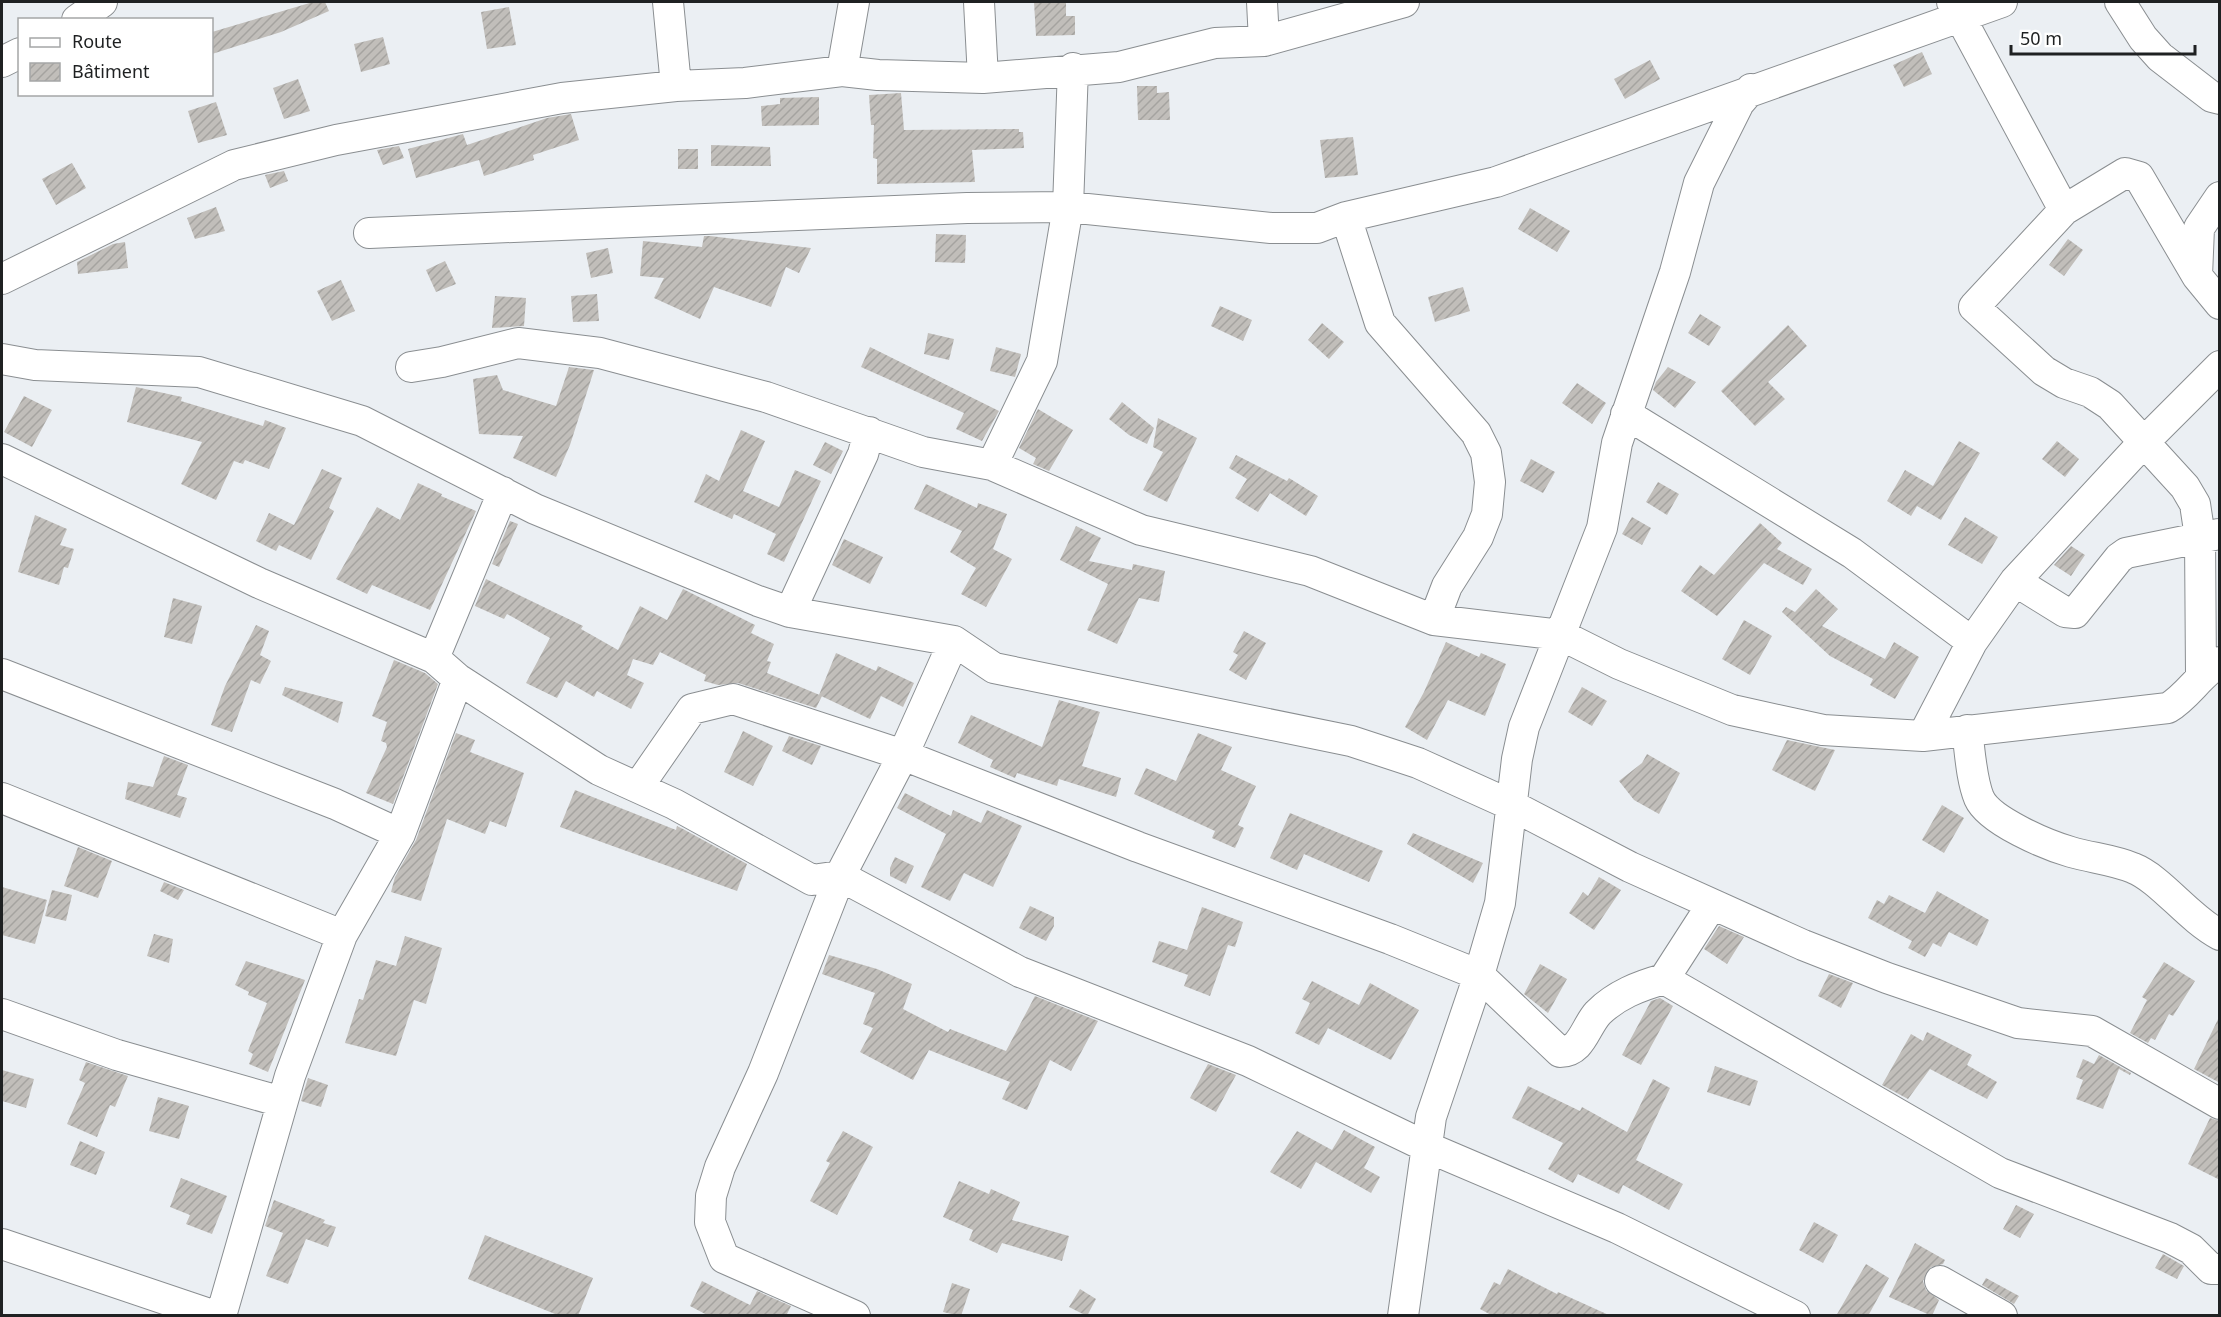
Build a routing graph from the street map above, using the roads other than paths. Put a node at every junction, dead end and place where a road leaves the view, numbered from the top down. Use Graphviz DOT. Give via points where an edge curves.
graph roads {
  1 [pos="102,2"];
  2 [pos="668,2"];
  3 [pos="854,2"];
  4 [pos="979,2"];
  5 [pos="1262,2"];
  6 [pos="1404,2"];
  7 [pos="2002,2"];
  8 [pos="2120,2"];
  9 [pos="1957,9"];
  10 [pos="80,18"];
  11 [pos="1264,41"];
  12 [pos="18,54"];
  13 [pos="2,62"];
  14 [pos="1073,68"];
  15 [pos="842,71"];
  16 [pos="983,78"];
  17 [pos="676,86"];
  18 [pos="1751,89"];
  19 [pos="2220,99"];
  20 [pos="2220,197"];
  21 [pos="1068,207"];
  22 [pos="2064,210"];
  23 [pos="1346,217"];
  24 [pos="369,233"];
  25 [pos="2197,276"];
  26 [pos="2,279"];
  27 [pos="2220,304"];
  28 [pos="2,359"];
  29 [pos="2220,366"];
  30 [pos="411,367"];
  31 [pos="1626,414"];
  32 [pos="869,432"];
  33 [pos="2143,443"];
  34 [pos="2,459"];
  35 [pos="992,465"];
  36 [pos="503,492"];
  37 [pos="2210,535"];
  38 [pos="2015,581"];
  39 [pos="790,612"];
  40 [pos="1434,620"];
  41 [pos="1561,635"];
  42 [pos="954,641"];
  43 [pos="1972,642"];
  44 [pos="434,658"];
  45 [pos="2210,668"];
  46 [pos="2,674"];
  47 [pos="458,679"];
  48 [pos="1967,730"];
  49 [pos="1923,736"];
  50 [pos="903,755"];
  51 [pos="638,786"];
  52 [pos="2,798"];
  53 [pos="1511,805"];
  54 [pos="400,834"];
  55 [pos="840,876"];
  56 [pos="1711,906"];
  57 [pos="2220,934"];
  58 [pos="342,935"];
  59 [pos="1479,975"];
  60 [pos="1664,979"];
  61 [pos="2,1014"];
  62 [pos="282,1102"];
  63 [pos="2220,1104"];
  64 [pos="1426,1147"];
  65 [pos="2,1244"];
  66 [pos="2220,1269"];
  67 [pos="1940,1281"];
  68 [pos="817,1308"];
  69 [pos="214,1316"];
  70 [pos="221,1316"];
  71 [pos="855,1316"];
  72 [pos="1403,1316"];
  73 [pos="1795,1316"];
  74 [pos="2002,1316"];
  1 -- 10 [label="street"];
  2 -- 17 [label="street"];
  3 -- 15 [label="street"];
  4 -- 16 [label="street"];
  5 -- 11 [label="street"];
  6 -- 11 [label="street"];
  7 -- 9 [label="street"];
  8 -- 19 [label="street" via="2160,57"];
  9 -- 18 [label="street"];
  9 -- 22 [label="street"];
  11 -- 14 [label="street" via="1215,43 1119,67"];
  12 -- 13 [label="street"];
  14 -- 16 [label="street"];
  14 -- 21 [label="street"];
  15 -- 16 [label="street"];
  15 -- 17 [label="street" via="745,83"];
  17 -- 26 [label="street" via="562,98 336,140 234,165"];
  18 -- 23 [label="street" via="1496,182"];
  18 -- 31 [label="street" via="1738,103 1699,183 1676,272"];
  20 -- 25 [label="street" via="2199,228"];
  21 -- 23 [label="street" via="1271,228 1317,228"];
  21 -- 24 [label="street"];
  21 -- 35 [label="street" via="1042,361"];
  22 -- 25 [label="street" via="2125,173 2132,173 2139,177"];
  22 -- 33 [label="street" via="1974,307 2044,371 2110,405"];
  23 -- 40 [label="street" via="1380,323 1476,433 1486,453 1490,482 1484,523 1447,586"];
  25 -- 27 [label="street"];
  28 -- 36 [label="street" via="35,365 199,372 362,421"];
  29 -- 33 [label="street"];
  30 -- 32 [label="street" via="518,344 600,353 766,397"];
  31 -- 41 [label="street" via="1617,442 1602,528"];
  31 -- 43 [label="street" via="1852,553"];
  32 -- 35 [label="street" via="923,452"];
  32 -- 39 [label="street" via="863,454"];
  33 -- 37 [label="street" via="2185,487"];
  33 -- 38 [label="street"];
  34 -- 44 [label="street" via="259,583"];
  35 -- 40 [label="street" via="1141,530 1310,571"];
  36 -- 39 [label="street"];
  36 -- 44 [label="street"];
  37 -- 38 [label="street" via="2126,553 2075,613 2065,612"];
  37 -- 45 [label="street"];
  38 -- 43 [label="street"];
  39 -- 42 [label="street"];
  40 -- 41 [label="street"];
  41 -- 49 [label="street" via="1619,664 1732,710 1823,730"];
  41 -- 53 [label="street" via="1524,727"];
  42 -- 50 [label="street"];
  42 -- 53 [label="street" via="994,668 1351,741 1418,763"];
  43 -- 49 [label="street"];
  44 -- 47 [label="street"];
  45 -- 48 [label="street" via="2182,700 2168,708"];
  46 -- 54 [label="street" via="335,804"];
  47 -- 51 [label="street" via="590,764"];
  47 -- 54 [label="street"];
  48 -- 49 [label="street"];
  48 -- 57 [label="street" via="1978,796 1985,808 2003,822 2069,852 2134,868 2190,916"];
  50 -- 51 [label="street" via="733,699 692,709"];
  50 -- 55 [label="street"];
  50 -- 59 [label="street"];
  51 -- 55 [label="street" via="812,880"];
  52 -- 58 [label="street"];
  53 -- 56 [label="street"];
  53 -- 59 [label="street" via="1500,903"];
  54 -- 58 [label="street"];
  55 -- 64 [label="street" via="1020,972 1248,1060"];
  55 -- 68 [label="street" via="763,1073 720,1167 710,1221 724,1258"];
  56 -- 60 [label="street"];
  56 -- 63 [label="street" via="1887,978 2018,1023 2092,1031"];
  58 -- 62 [label="street"];
  59 -- 60 [label="street" via="1560,1052 1577,1046 1597,1014 1631,988"];
  59 -- 64 [label="street" via="1431,1116"];
  60 -- 66 [label="street" via="2000,1173 2170,1238 2191,1249 2211,1269"];
  61 -- 62 [label="street" via="117,1055"];
  62 -- 70 [label="street"];
  64 -- 72 [label="street"];
  64 -- 73 [label="street" via="1617,1228"];
  65 -- 69 [label="street"];
  67 -- 74 [label="street"];
  68 -- 71 [label="street"];
}
